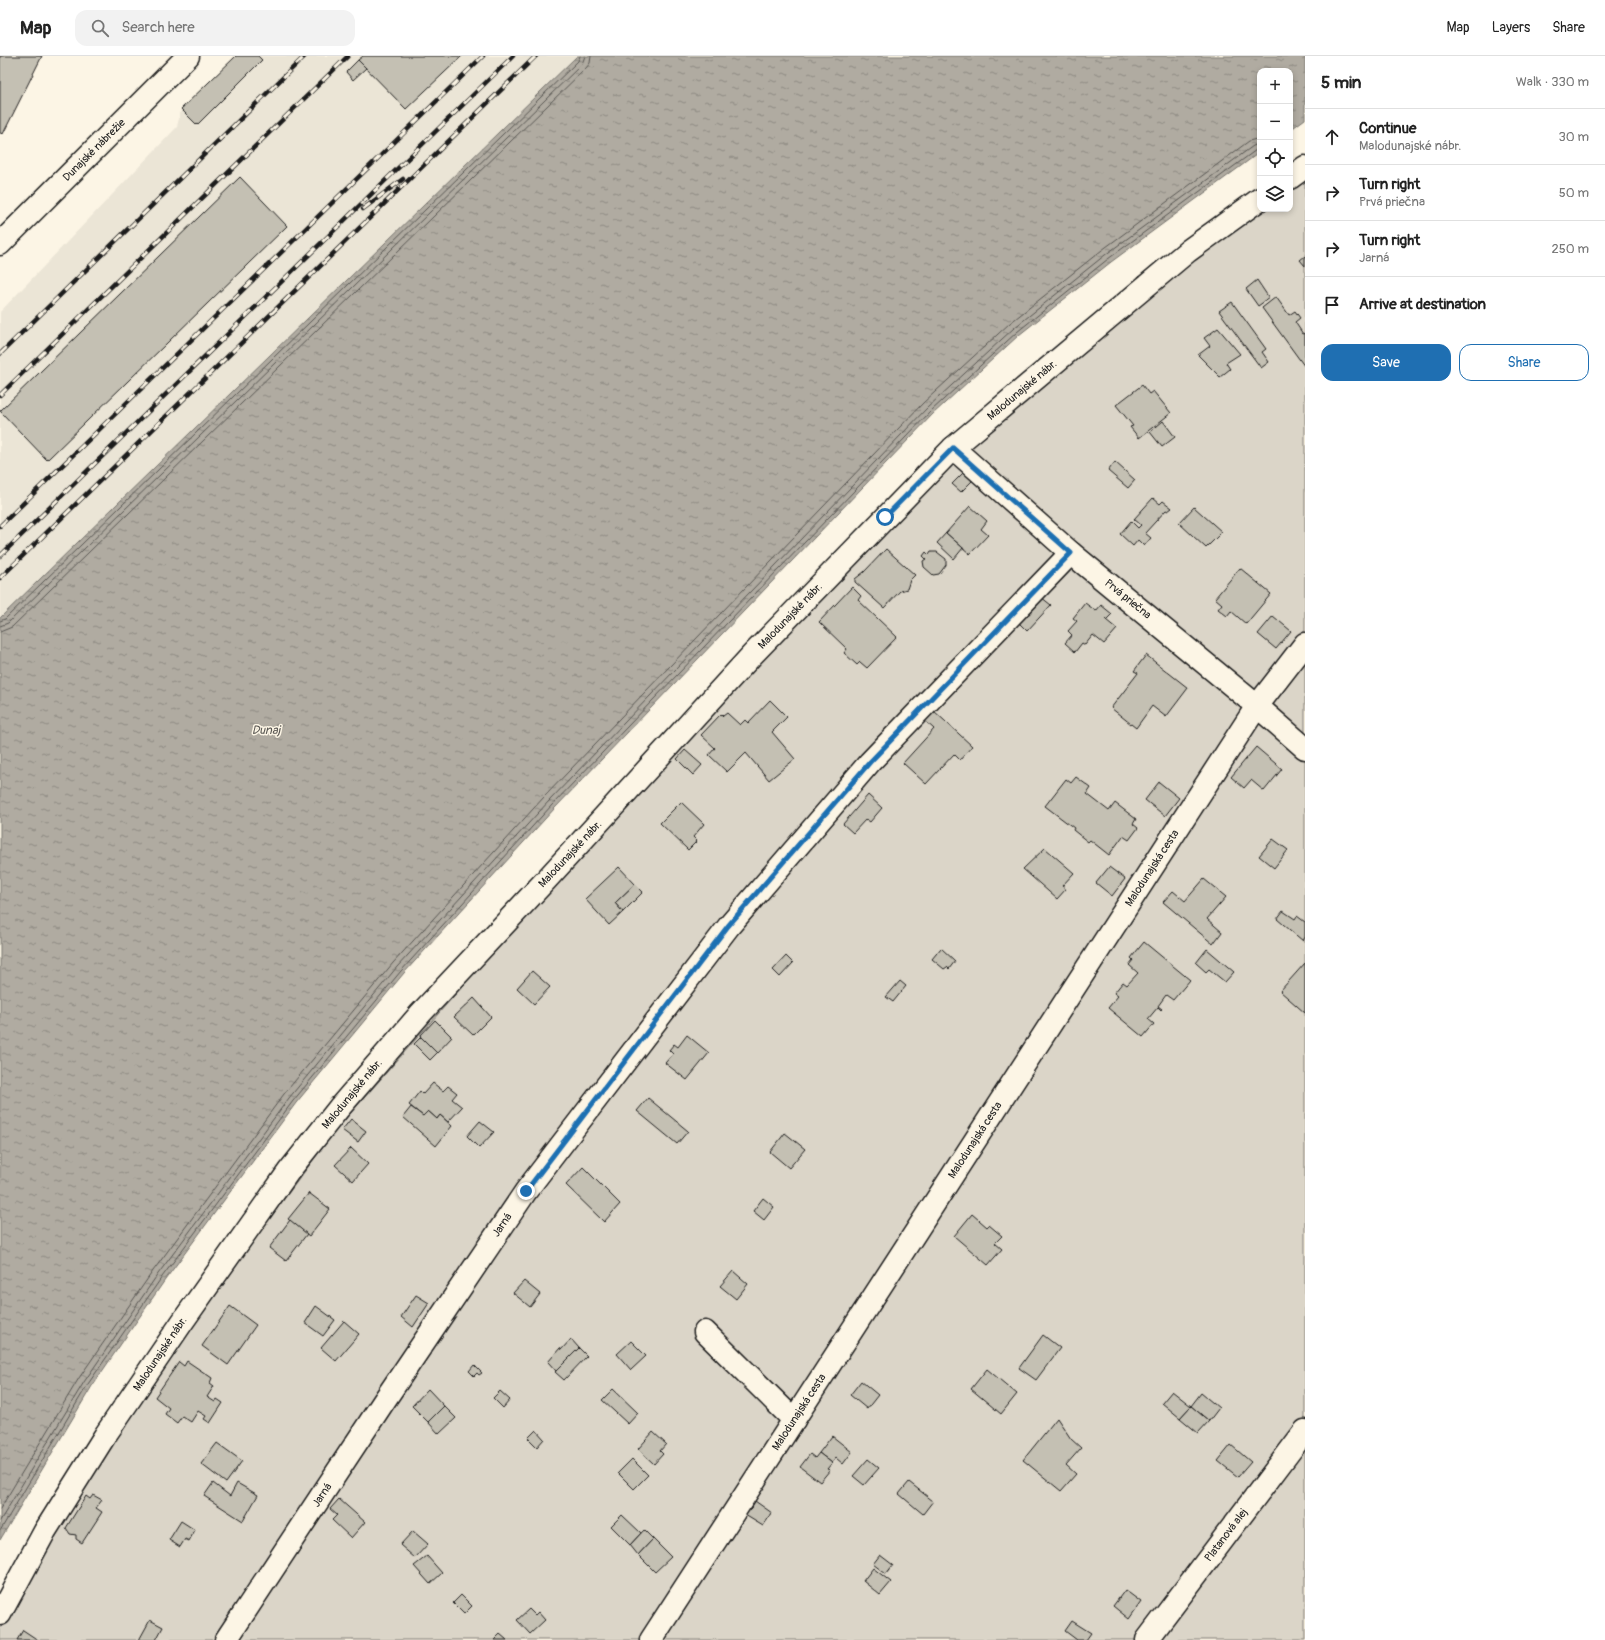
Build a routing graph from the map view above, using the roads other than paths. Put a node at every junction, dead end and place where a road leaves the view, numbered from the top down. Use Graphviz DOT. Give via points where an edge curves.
graph roads {
  1 [pos="188,56"];
  2 [pos="1305,167"];
  3 [pos="1293,176"];
  4 [pos="1257,201"];
  5 [pos="0,244"];
  6 [pos="953,448"];
  7 [pos="1071,553"];
  8 [pos="1305,644"];
  9 [pos="1257,706"];
  10 [pos="1305,748"];
  11 [pos="705,1332"];
  12 [pos="794,1420"];
  13 [pos="1305,1431"];
  14 [pos="0,1614"];
  15 [pos="226,1640"];
  16 [pos="651,1640"];
  17 [pos="1147,1640"];
  1 -- 5 [label="street, Dunajské nábrežie"];
  2 -- 3 [label="street"];
  4 -- 6 [label="street, Malodunajské nábr." via="1188,250"];
  6 -- 7 [label="street, Prvá priečna"];
  6 -- 14 [label="street, Malodunajské nábr." via="753,654 421,1013 339,1108 289,1171 106,1434 45,1530"];
  7 -- 9 [label="street, Prvá priečna"];
  7 -- 15 [label="street, Jarná" via="870,762 728,926 526,1191"];
  8 -- 9 [label="street, Malodunajská cesta"];
  9 -- 10 [label="street, Prvá priečna"];
  9 -- 12 [label="street, Malodunajská cesta"];
  11 -- 12 [label="street"];
  12 -- 16 [label="street, Malodunajská cesta"];
  13 -- 17 [label="street, Platanová alej"];
}
